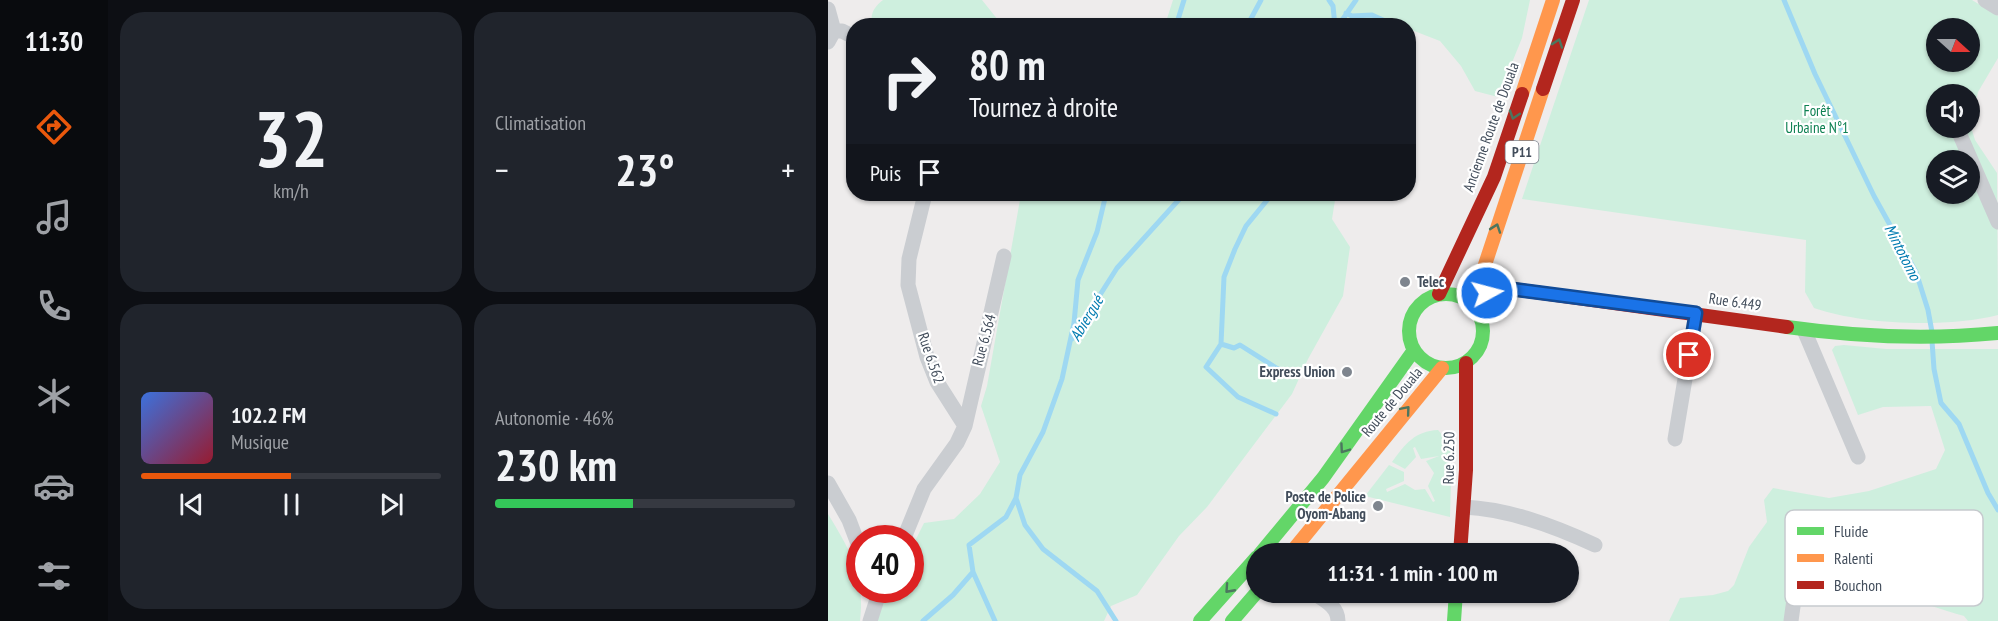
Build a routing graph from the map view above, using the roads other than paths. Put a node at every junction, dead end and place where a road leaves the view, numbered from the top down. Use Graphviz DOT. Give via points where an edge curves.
graph roads {
  1 [pos="1553,0"];
  2 [pos="1573,0"];
  3 [pos="1985,0"];
  4 [pos="1998,8"];
  5 [pos="828,9"];
  6 [pos="846,33"];
  7 [pos="831,37"];
  8 [pos="1961,138"];
  9 [pos="923,201"];
  10 [pos="1998,222"];
  11 [pos="1004,256"];
  12 [pos="1439,294"];
  13 [pos="1472,304"];
  14 [pos="1696,313"];
  15 [pos="1804,330"];
  16 [pos="1998,333"];
  17 [pos="1414,350"];
  18 [pos="1466,363"];
  19 [pos="1442,368"];
  20 [pos="965,426"];
  21 [pos="1675,439"];
  22 [pos="1858,457"];
  23 [pos="828,483"];
  24 [pos="1464,507"];
  25 [pos="851,525"];
  26 [pos="908,525"];
  27 [pos="1269,543"];
  28 [pos="1299,543"];
  29 [pos="1461,543"];
  30 [pos="1595,544"];
  31 [pos="1246,569"];
  32 [pos="874,603"];
  33 [pos="1248,603"];
  34 [pos="1328,603"];
  35 [pos="1455,603"];
  36 [pos="1794,606"];
  37 [pos="870,621"];
  38 [pos="1200,621"];
  39 [pos="1232,621"];
  40 [pos="1338,621"];
  41 [pos="1454,621"];
  42 [pos="1791,621"];
  1 -- 12 [label="main road, Ancienne Route de Douala / P11, one-way" via="1494,177"];
  13 -- 2 [label="main road, P11, one-way"];
  3 -- 4 [label="street"];
  5 -- 7 [label="street"];
  6 -- 7 [label="street"];
  8 -- 10 [label="street"];
  9 -- 20 [label="street, Rue 6.562" via="909,259 908,285 937,382"];
  11 -- 20 [label="street, Rue 6.564"];
  12 -- 13 [label="main road" via="1453,294"];
  12 -- 17 [label="main road" via="1421,303 1411,320"];
  13 -- 14 [label="main road, Rue 6.449" via="1487,293 1504,288"];
  13 -- 18 [label="main road" via="1481,318 1483,335 1477,351"];
  14 -- 15 [label="main road, Rue 6.449"];
  14 -- 21 [label="street"];
  15 -- 16 [label="main road, Rue 6.449" via="1921,338"];
  15 -- 22 [label="street"];
  17 -- 19 [label="main road" via="1431,365"];
  17 -- 27 [label="main road, one-way" via="1323,478"];
  18 -- 19 [label="main road, Route de Douala"];
  18 -- 24 [label="main road, Rue 6.250"];
  28 -- 19 [label="main road, Route de Douala, one-way"];
  20 -- 26 [label="street" via="924,489"];
  23 -- 25 [label="street"];
  24 -- 29 [label="main road, Rue 6.250"];
  24 -- 30 [label="street" via="1494,509"];
  31 -- 38 [label="main road, one-way"];
  32 -- 37 [label="street"];
  33 -- 39 [label="main road"];
  34 -- 40 [label="street" via="1338,613"];
  35 -- 41 [label="main road"];
  36 -- 42 [label="street"];
}
